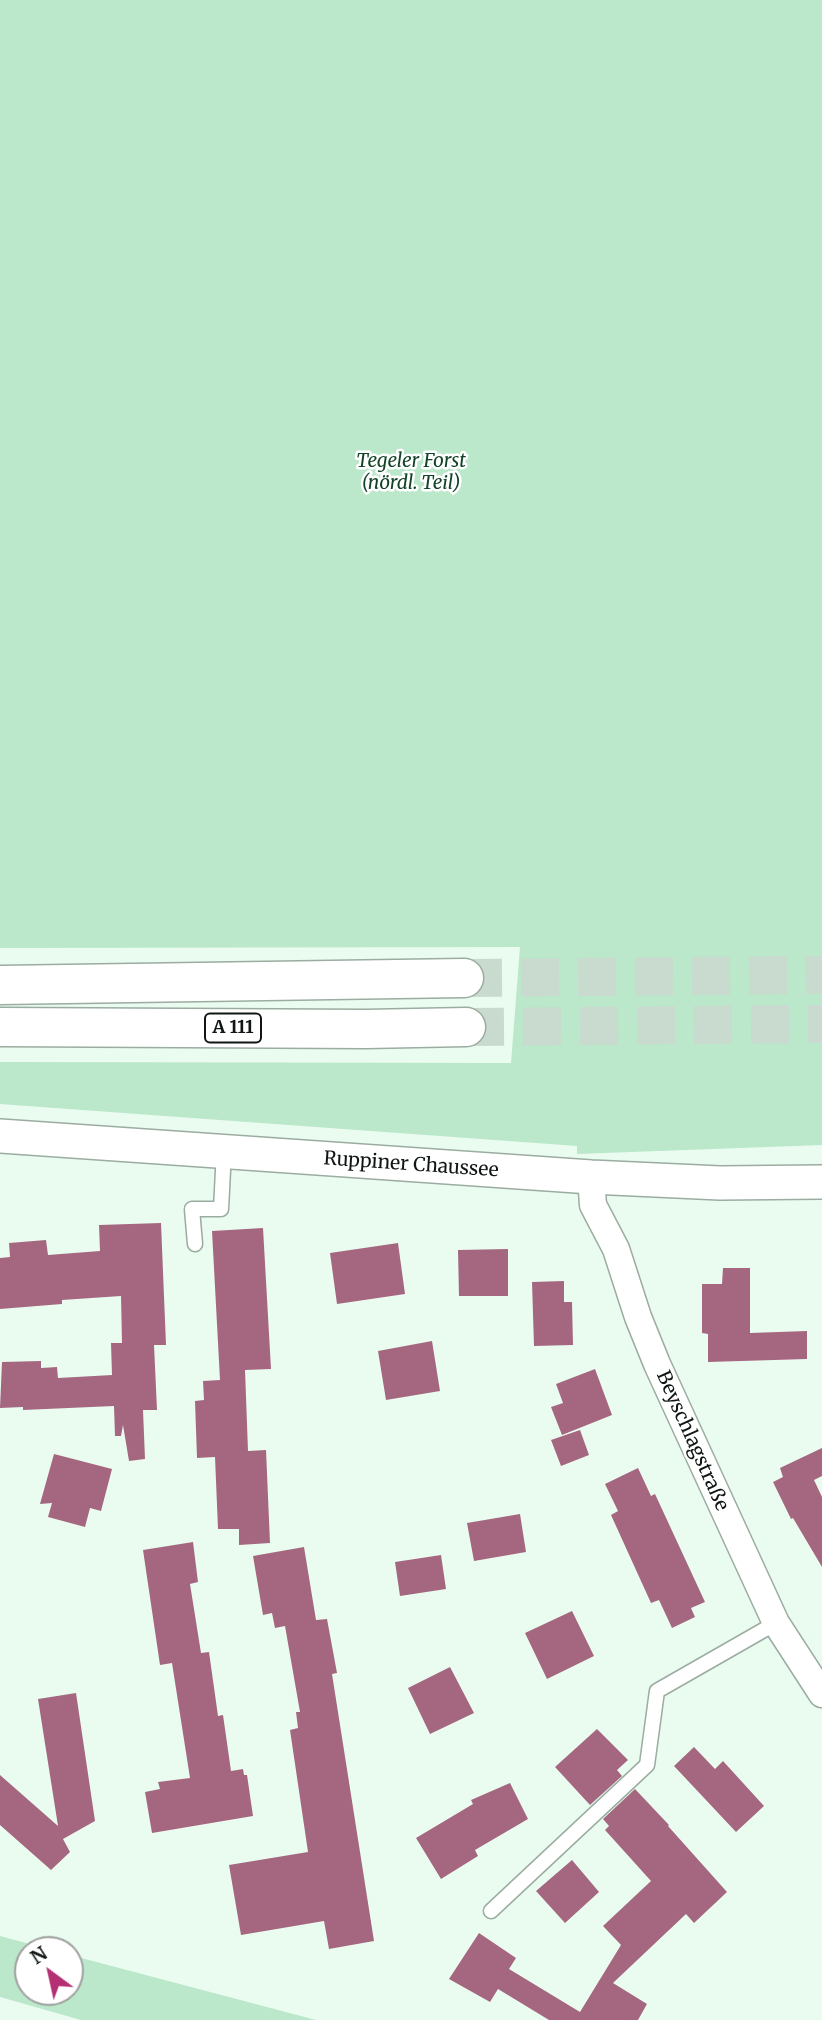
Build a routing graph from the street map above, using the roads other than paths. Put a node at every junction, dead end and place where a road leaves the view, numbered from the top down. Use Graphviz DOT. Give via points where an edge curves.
graph roads {
  1 [pos="464,978"];
  2 [pos="0,985"];
  3 [pos="0,1027"];
  4 [pos="466,1027"];
  5 [pos="0,1136"];
  6 [pos="224,1151"];
  7 [pos="591,1177"];
  8 [pos="822,1182"];
  9 [pos="195,1244"];
  10 [pos="776,1623"];
  11 [pos="822,1694"];
  12 [pos="491,1911"];
  1 -- 2 [label="highway"];
  3 -- 4 [label="highway, A 111"];
  5 -- 6 [label="street, Ruppiner Chaussee"];
  6 -- 7 [label="street, Ruppiner Chaussee"];
  6 -- 9 [label="lane" via="221,1209 192,1209"];
  7 -- 8 [label="street, Ruppiner Chaussee"];
  7 -- 10 [label="street, Beyschlagstraße" via="593,1205 615,1249 657,1364"];
  10 -- 11 [label="street, Beyschlagstraße"];
  10 -- 12 [label="lane" via="657,1691 647,1765"];
}
